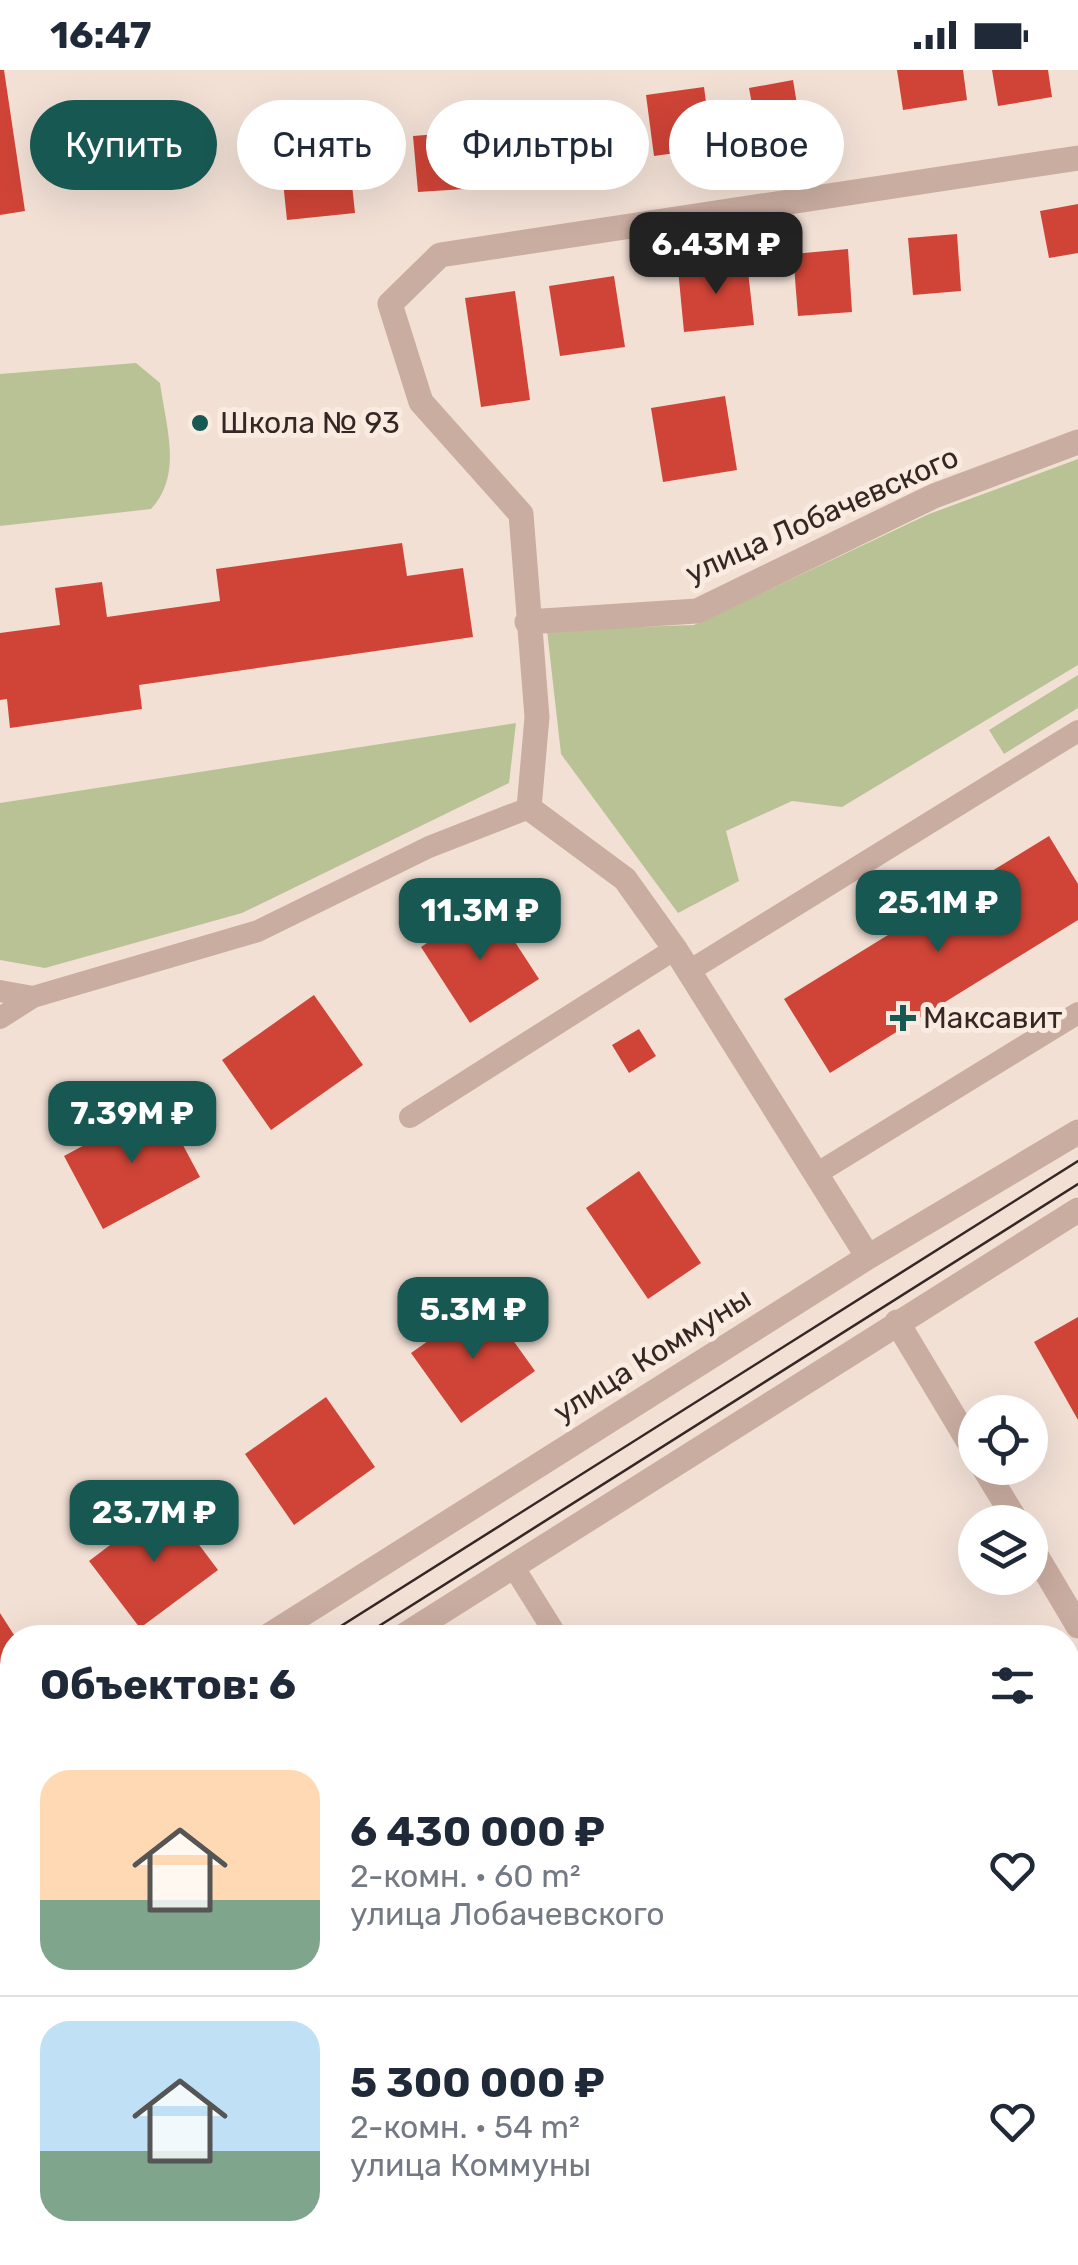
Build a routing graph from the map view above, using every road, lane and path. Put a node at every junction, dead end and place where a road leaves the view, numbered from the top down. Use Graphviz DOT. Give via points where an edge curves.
graph roads {
  1 [pos="1078,158"];
  2 [pos="1078,442"];
  3 [pos="527,622"];
  4 [pos="1078,732"];
  5 [pos="529,808"];
  6 [pos="675,949"];
  7 [pos="689,972"];
  8 [pos="0,991"];
  9 [pos="34,997"];
  10 [pos="1078,1013"];
  11 [pos="0,1018"];
  12 [pos="410,1117"];
  13 [pos="1078,1132"];
  14 [pos="816,1174"];
  15 [pos="1078,1210"];
  16 [pos="868,1257"];
  17 [pos="897,1322"];
  18 [pos="958,1424"];
  19 [pos="512,1566"];
  20 [pos="1048,1575"];
  21 [pos="286,1625"];
  22 [pos="420,1625"];
  23 [pos="550,1625"];
  24 [pos="1077,1625"];
  1 -- 3 [label="street" via="440,255 390,304 421,402 521,514"];
  2 -- 3 [label="street, улица Лобачевского" via="934,496 697,610"];
  3 -- 5 [label="street" via="537,717"];
  4 -- 7 [label="lane"];
  5 -- 6 [label="street" via="626,879"];
  5 -- 9 [label="lane" via="258,931"];
  6 -- 7 [label="street"];
  6 -- 12 [label="lane"];
  7 -- 14 [label="street"];
  8 -- 9 [label="lane"];
  9 -- 11 [label="lane"];
  10 -- 14 [label="lane"];
  13 -- 16 [label="street, улица Коммуны"];
  14 -- 16 [label="street"];
  15 -- 17 [label="street"];
  16 -- 21 [label="street, улица Коммуны"];
  17 -- 18 [label="street"];
  17 -- 19 [label="street"];
  19 -- 22 [label="street"];
  19 -- 23 [label="lane"];
  20 -- 24 [label="street"];
}
